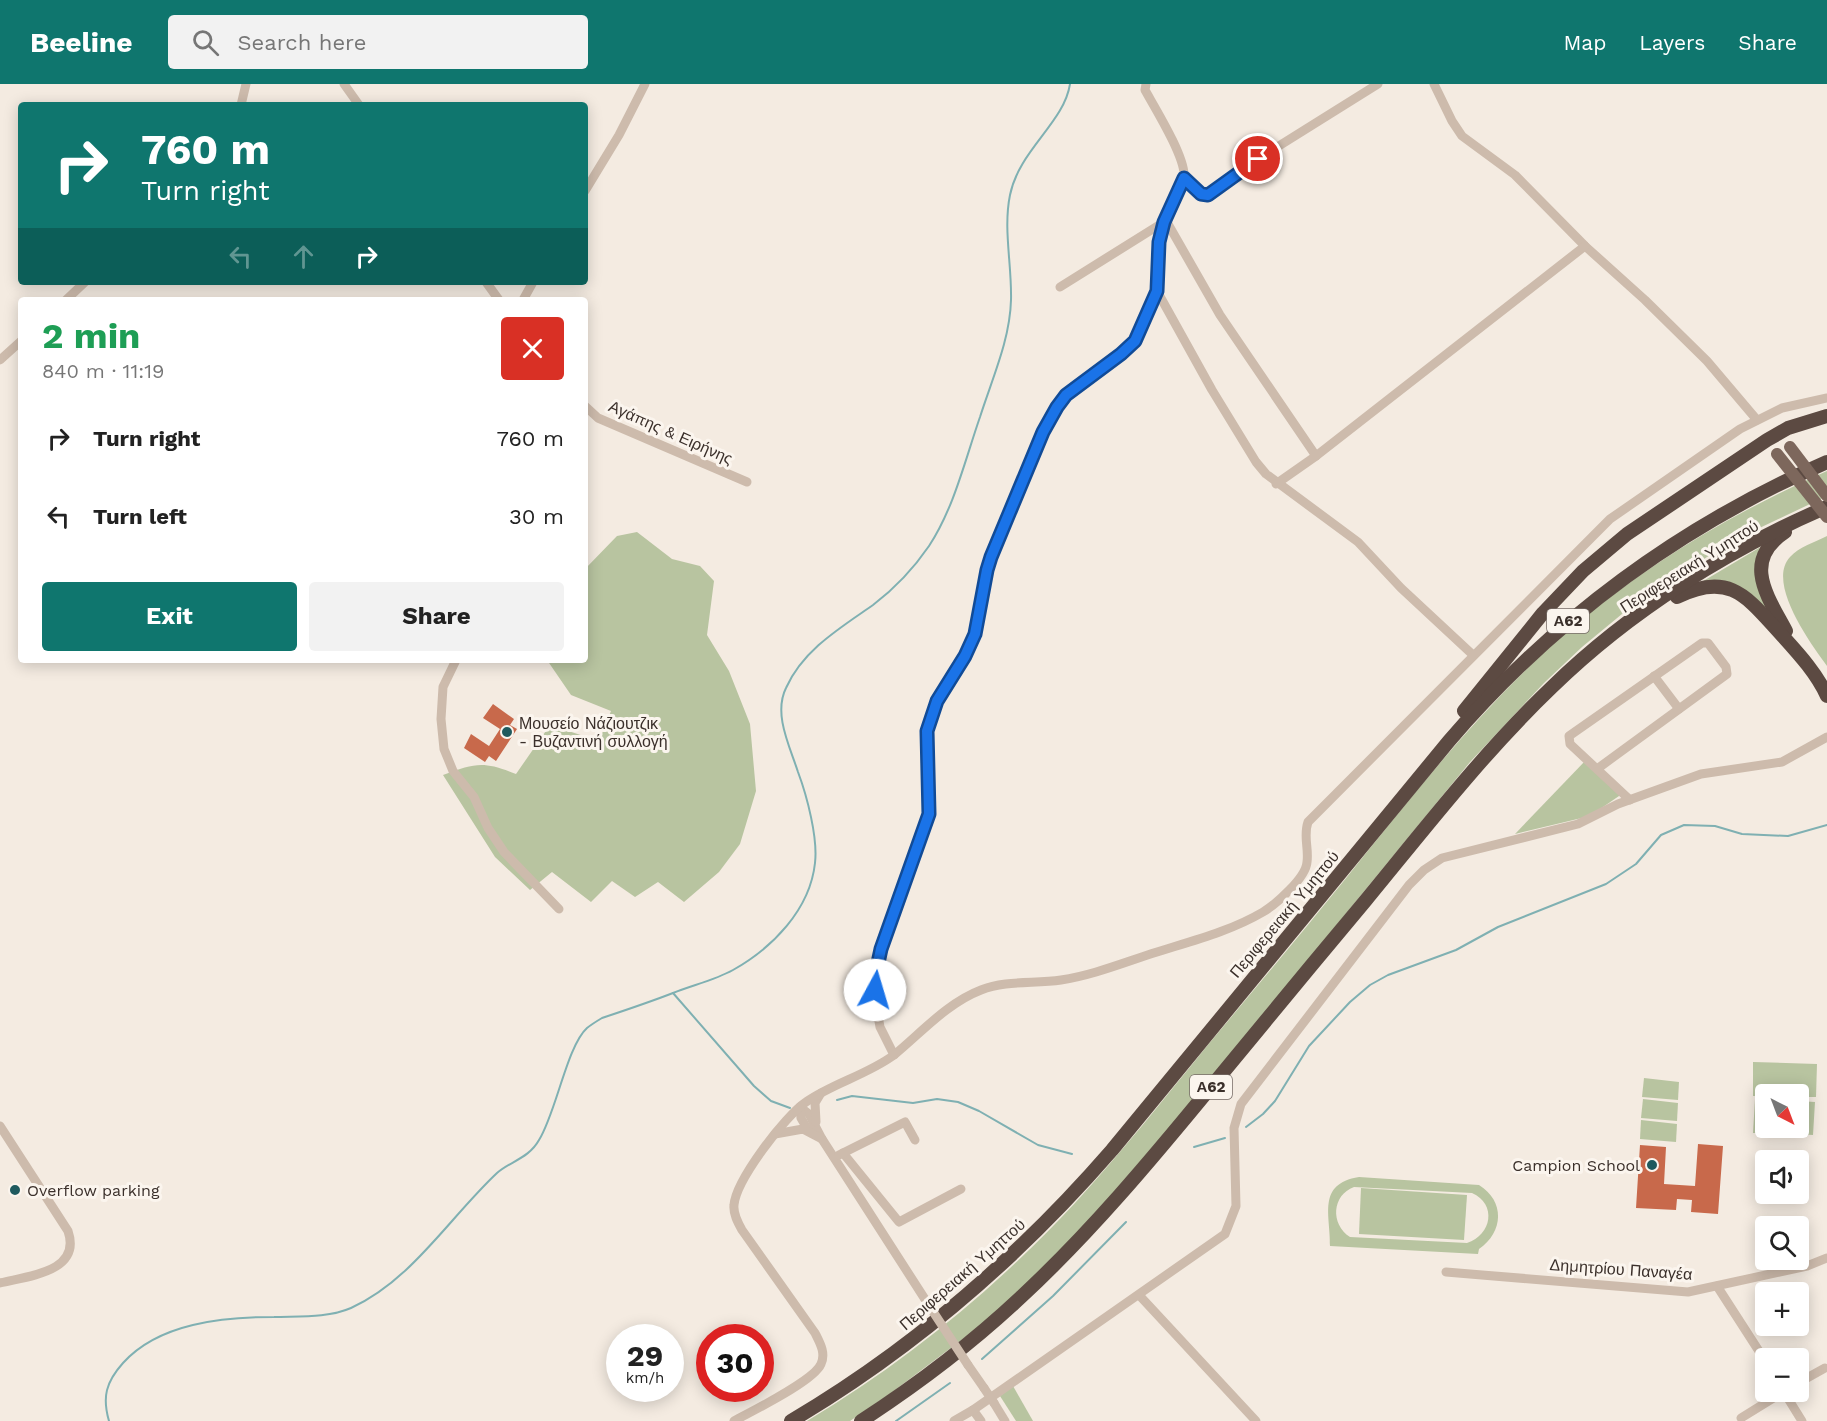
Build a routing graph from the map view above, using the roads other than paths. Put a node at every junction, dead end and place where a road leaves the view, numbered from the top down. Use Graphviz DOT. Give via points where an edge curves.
graph roads {
  1 [pos="246,84"];
  2 [pos="344,84"];
  3 [pos="645,84"];
  4 [pos="1145,84"];
  5 [pos="1378,84"];
  6 [pos="1434,84"];
  7 [pos="242,102"];
  8 [pos="357,102"];
  9 [pos="1184,178"];
  10 [pos="588,186"];
  11 [pos="1164,222"];
  12 [pos="1585,246"];
  13 [pos="82,285"];
  14 [pos="488,285"];
  15 [pos="1060,287"];
  16 [pos="1157,291"];
  17 [pos="69,297"];
  18 [pos="498,297"];
  19 [pos="18,344"];
  20 [pos="0,360"];
  21 [pos="1827,398"];
  22 [pos="588,409"];
  23 [pos="1827,416"];
  24 [pos="1757,420"];
  25 [pos="1790,447"];
  26 [pos="1778,454"];
  27 [pos="1316,456"];
  28 [pos="1827,462"];
  29 [pos="747,482"];
  30 [pos="1276,484"];
  31 [pos="1826,507"];
  32 [pos="1632,619"];
  33 [pos="1796,650"];
  34 [pos="1473,655"];
  35 [pos="455,663"];
  36 [pos="1654,676"];
  37 [pos="1825,690"];
  38 [pos="1679,709"];
  39 [pos="1827,737"];
  40 [pos="1597,769"];
  41 [pos="1402,798"];
  42 [pos="1630,800"];
  43 [pos="560,909"];
  44 [pos="894,1055"];
  45 [pos="821,1092"];
  46 [pos="800,1107"];
  47 [pos="0,1126"];
  48 [pos="812,1127"];
  49 [pos="775,1134"];
  50 [pos="915,1140"];
  51 [pos="839,1155"];
  52 [pos="961,1189"];
  53 [pos="1827,1258"];
  54 [pos="1446,1272"];
  55 [pos="0,1283"];
  56 [pos="1717,1286"];
  57 [pos="1139,1295"];
  58 [pos="1757,1348"];
  59 [pos="1826,1368"];
  60 [pos="1809,1377"];
  61 [pos="1767,1402"];
  62 [pos="1790,1402"];
  63 [pos="973,1410"];
  64 [pos="1741,1418"];
  65 [pos="734,1421"];
  66 [pos="791,1421"];
  67 [pos="861,1421"];
  68 [pos="954,1421"];
  69 [pos="981,1421"];
  70 [pos="1005,1421"];
  71 [pos="1256,1421"];
  72 [pos="1802,1421"];
  1 -- 7 [label="street"];
  2 -- 8 [label="street"];
  3 -- 10 [label="street"];
  4 -- 9 [label="street" via="1175,147"];
  5 -- 9 [label="street" via="1208,195 1201,194"];
  6 -- 12 [label="street" via="1462,136 1515,175"];
  9 -- 11 [label="street"];
  11 -- 15 [label="street"];
  11 -- 16 [label="street"];
  11 -- 27 [label="street" via="1233,334"];
  12 -- 24 [label="street" via="1707,361"];
  12 -- 27 [label="street"];
  13 -- 17 [label="street"];
  14 -- 18 [label="street"];
  16 -- 30 [label="street" via="1256,462"];
  16 -- 44 [label="street" via="1135,341 1066,395 1043,432 987,570 975,634 937,701 927,731 929,814 881,949 875,977 880,1027"];
  19 -- 20 [label="street"];
  21 -- 24 [label="street" via="1782,408"];
  22 -- 29 [label="street, Αγάπης & Ειρήνης" via="598,418"];
  23 -- 41 [label="highway" via="1788,428 1752,449 1627,534 1583,571 1486,682"];
  24 -- 34 [label="street" via="1610,519"];
  25 -- 31 [label="main road, bridge"];
  26 -- 31 [label="main road, bridge"];
  27 -- 30 [label="street"];
  28 -- 41 [label="highway, Περιφερειακή Υμηττού / Α62" via="1700,527 1600,595 1496,689"];
  30 -- 34 [label="street" via="1358,542"];
  31 -- 32 [label="highway, Περιφερειακή Υμηττού / Α62" via="1752,543"];
  31 -- 33 [label="highway" via="1776,540 1762,564 1764,589"];
  32 -- 33 [label="highway" via="1688,591 1722,587 1750,600"];
  32 -- 67 [label="highway, Περιφερειακή Υμηττού / Α62" via="1554,684 1476,767 1177,1128 1086,1231 976,1336"];
  33 -- 37 [label="highway"];
  34 -- 44 [label="street" via="1308,822 1305,872 1263,911 1228,928 1084,976 1001,984 980,990 955,1004"];
  35 -- 43 [label="street" via="443,687 441,719 444,749 453,771 474,797 504,852"];
  36 -- 38 [label="street"];
  36 -- 38 [label="street" via="1702,643 1710,644 1727,674"];
  36 -- 40 [label="street" via="1569,736 1570,744"];
  38 -- 40 [label="street"];
  39 -- 42 [label="street" via="1782,762 1701,774"];
  40 -- 42 [label="street"];
  41 -- 66 [label="highway, Περιφερειακή Υμηττού / Α62" via="1112,1150 1050,1218 926,1330"];
  42 -- 57 [label="street" via="1578,824 1442,858 1419,874 1241,1104 1234,1128 1236,1206 1225,1234"];
  44 -- 45 [label="street"];
  45 -- 46 [label="street"];
  45 -- 48 [label="street" via="815,1103"];
  46 -- 48 [label="street" via="809,1114"];
  46 -- 49 [label="street"];
  47 -- 55 [label="street" via="68,1231 71,1245 65,1260 54,1269"];
  48 -- 49 [label="street"];
  48 -- 51 [label="street"];
  49 -- 65 [label="street" via="737,1194 735,1213 742,1230 815,1333 822,1359 810,1377"];
  50 -- 51 [label="street" via="904,1122"];
  51 -- 52 [label="street" via="899,1222"];
  51 -- 70 [label="street, bridge" via="930,1307"];
  53 -- 56 [label="street, Δημητρίου Παναγέα"];
  54 -- 56 [label="street, Δημητρίου Παναγέα" via="1689,1292"];
  56 -- 58 [label="street"];
  57 -- 63 [label="street"];
  57 -- 71 [label="street"];
  59 -- 60 [label="street"];
  61 -- 64 [label="street"];
  62 -- 72 [label="street"];
  63 -- 68 [label="street"];
  63 -- 69 [label="street"];
}
